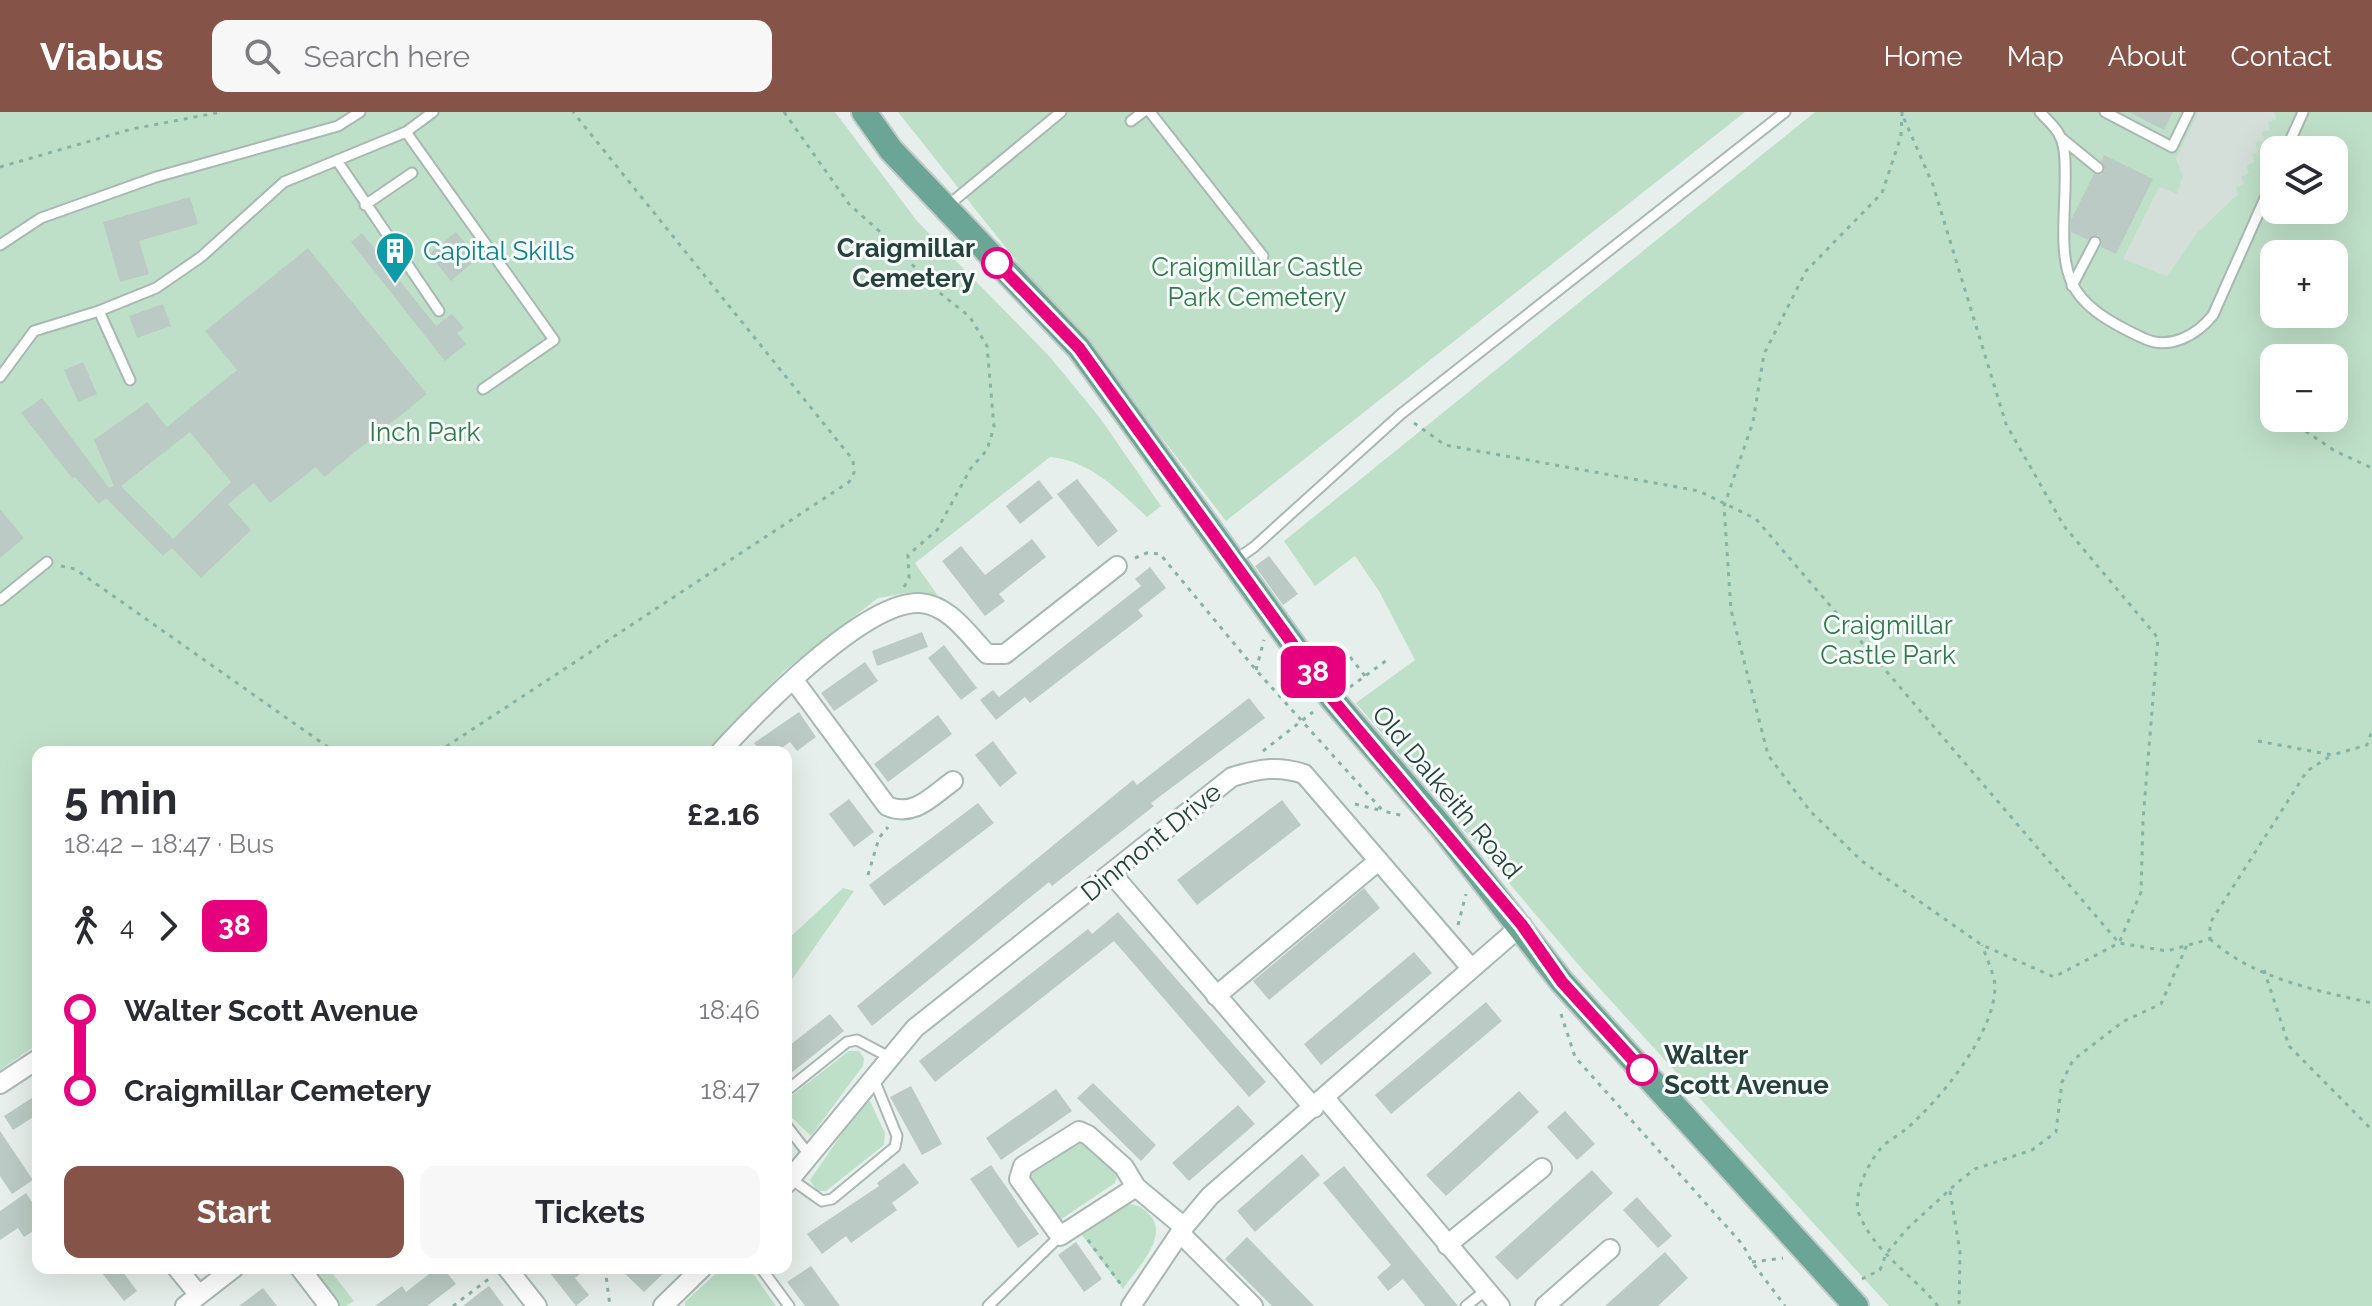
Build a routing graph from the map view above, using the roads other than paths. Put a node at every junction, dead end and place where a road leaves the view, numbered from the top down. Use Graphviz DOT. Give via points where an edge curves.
graph roads {
  1 [pos="360,112"];
  2 [pos="433,112"];
  3 [pos="864,112"];
  4 [pos="1061,112"];
  5 [pos="1143,112"];
  6 [pos="1150,112"];
  7 [pos="1785,112"];
  8 [pos="2040,112"];
  9 [pos="2105,112"];
  10 [pos="2189,112"];
  11 [pos="2303,112"];
  12 [pos="1131,121"];
  13 [pos="406,132"];
  14 [pos="2292,136"];
  15 [pos="2060,137"];
  16 [pos="338,162"];
  17 [pos="2098,168"];
  18 [pos="412,173"];
  19 [pos="365,205"];
  20 [pos="944,209"];
  21 [pos="2260,209"];
  22 [pos="2095,242"];
  23 [pos="0,245"];
  24 [pos="1263,256"];
  25 [pos="2072,286"];
  26 [pos="99,311"];
  27 [pos="439,311"];
  28 [pos="0,377"];
  29 [pos="130,380"];
  30 [pos="483,389"];
  31 [pos="1234,561"];
  32 [pos="47,562"];
  33 [pos="1117,566"];
  34 [pos="0,600"];
  35 [pos="793,679"];
  36 [pos="725,746"];
  37 [pos="952,780"];
  38 [pos="1377,862"];
  39 [pos="1112,874"];
  40 [pos="1522,925"];
  41 [pos="1471,968"];
  42 [pos="1216,996"];
  43 [pos="889,1057"];
  44 [pos="32,1063"];
  45 [pos="873,1077"];
  46 [pos="0,1084"];
  47 [pos="792,1086"];
  48 [pos="1320,1103"];
  49 [pos="792,1133"];
  50 [pos="810,1156"];
  51 [pos="1542,1168"];
  52 [pos="792,1177"];
  53 [pos="792,1183"];
  54 [pos="1136,1187"];
  55 [pos="1182,1230"];
  56 [pos="1060,1236"];
  57 [pos="1447,1245"];
  58 [pos="1610,1249"];
  59 [pos="180,1274"];
  60 [pos="226,1274"];
  61 [pos="305,1274"];
  62 [pos="512,1274"];
  63 [pos="696,1274"];
  64 [pos="765,1274"];
  65 [pos="1486,1290"];
  66 [pos="192,1300"];
  67 [pos="1853,1302"];
  68 [pos="1132,1304"];
  69 [pos="329,1306"];
  70 [pos="537,1306"];
  71 [pos="665,1306"];
  72 [pos="789,1306"];
  73 [pos="988,1306"];
  74 [pos="1253,1306"];
  75 [pos="1466,1306"];
  76 [pos="1500,1306"];
  77 [pos="1545,1306"];
  1 -- 23 [label="lane" via="338,126 156,177 41,218"];
  2 -- 13 [label="lane"];
  3 -- 20 [label="main road, Old Dalkeith Road"];
  4 -- 20 [label="lane"];
  5 -- 12 [label="lane"];
  6 -- 24 [label="lane"];
  7 -- 31 [label="lane" via="1401,414"];
  8 -- 15 [label="lane"];
  9 -- 10 [label="lane" via="2172,147"];
  11 -- 14 [label="lane"];
  13 -- 16 [label="lane"];
  13 -- 30 [label="lane" via="554,340"];
  15 -- 17 [label="lane"];
  15 -- 25 [label="lane" via="2065,177 2062,240"];
  16 -- 19 [label="lane"];
  16 -- 26 [label="lane" via="284,182 201,257 156,288"];
  18 -- 19 [label="lane"];
  19 -- 27 [label="lane"];
  20 -- 31 [label="main road, Old Dalkeith Road" via="1079,348"];
  21 -- 25 [label="lane" via="2213,315 2200,330 2177,341 2150,342 2094,312"];
  22 -- 25 [label="lane"];
  26 -- 28 [label="lane" via="34,331"];
  26 -- 29 [label="lane"];
  31 -- 40 [label="main road, Old Dalkeith Road" via="1333,700"];
  32 -- 34 [label="lane"];
  33 -- 35 [label="street" via="1005,654 987,654 948,613 921,603 890,607"];
  35 -- 36 [label="street" via="766,700"];
  35 -- 37 [label="street" via="887,806 900,812 914,809"];
  38 -- 39 [label="street, Dinmont Drive" via="1304,774 1263,768 1232,777"];
  38 -- 41 [label="street, Dinmont Drive"];
  38 -- 42 [label="street"];
  39 -- 42 [label="street"];
  39 -- 43 [label="street, Dinmont Drive" via="915,1028"];
  40 -- 41 [label="street"];
  40 -- 67 [label="main road, Old Dalkeith Road" via="1562,982"];
  41 -- 48 [label="street"];
  42 -- 48 [label="street"];
  43 -- 45 [label="street, Dinmont Drive"];
  43 -- 47 [label="lane" via="857,1040 847,1042"];
  44 -- 46 [label="street"];
  45 -- 50 [label="street, Dinmont Drive"];
  45 -- 53 [label="lane, Dinmont Drive" via="897,1136 895,1147 832,1199 822,1201"];
  48 -- 55 [label="street" via="1210,1196"];
  48 -- 57 [label="street"];
  49 -- 50 [label="lane"];
  50 -- 52 [label="street, Dinmont Drive"];
  51 -- 57 [label="street"];
  54 -- 55 [label="street"];
  54 -- 56 [label="street"];
  54 -- 56 [label="street" via="1124,1167 1079,1131 1023,1166 1019,1179"];
  55 -- 68 [label="street"];
  55 -- 74 [label="street"];
  56 -- 73 [label="lane"];
  57 -- 65 [label="street"];
  58 -- 77 [label="street"];
  59 -- 66 [label="street"];
  60 -- 66 [label="street"];
  61 -- 69 [label="street"];
  62 -- 70 [label="street"];
  63 -- 71 [label="street"];
  64 -- 72 [label="lane"];
  65 -- 75 [label="lane"];
  65 -- 76 [label="street"];
}
